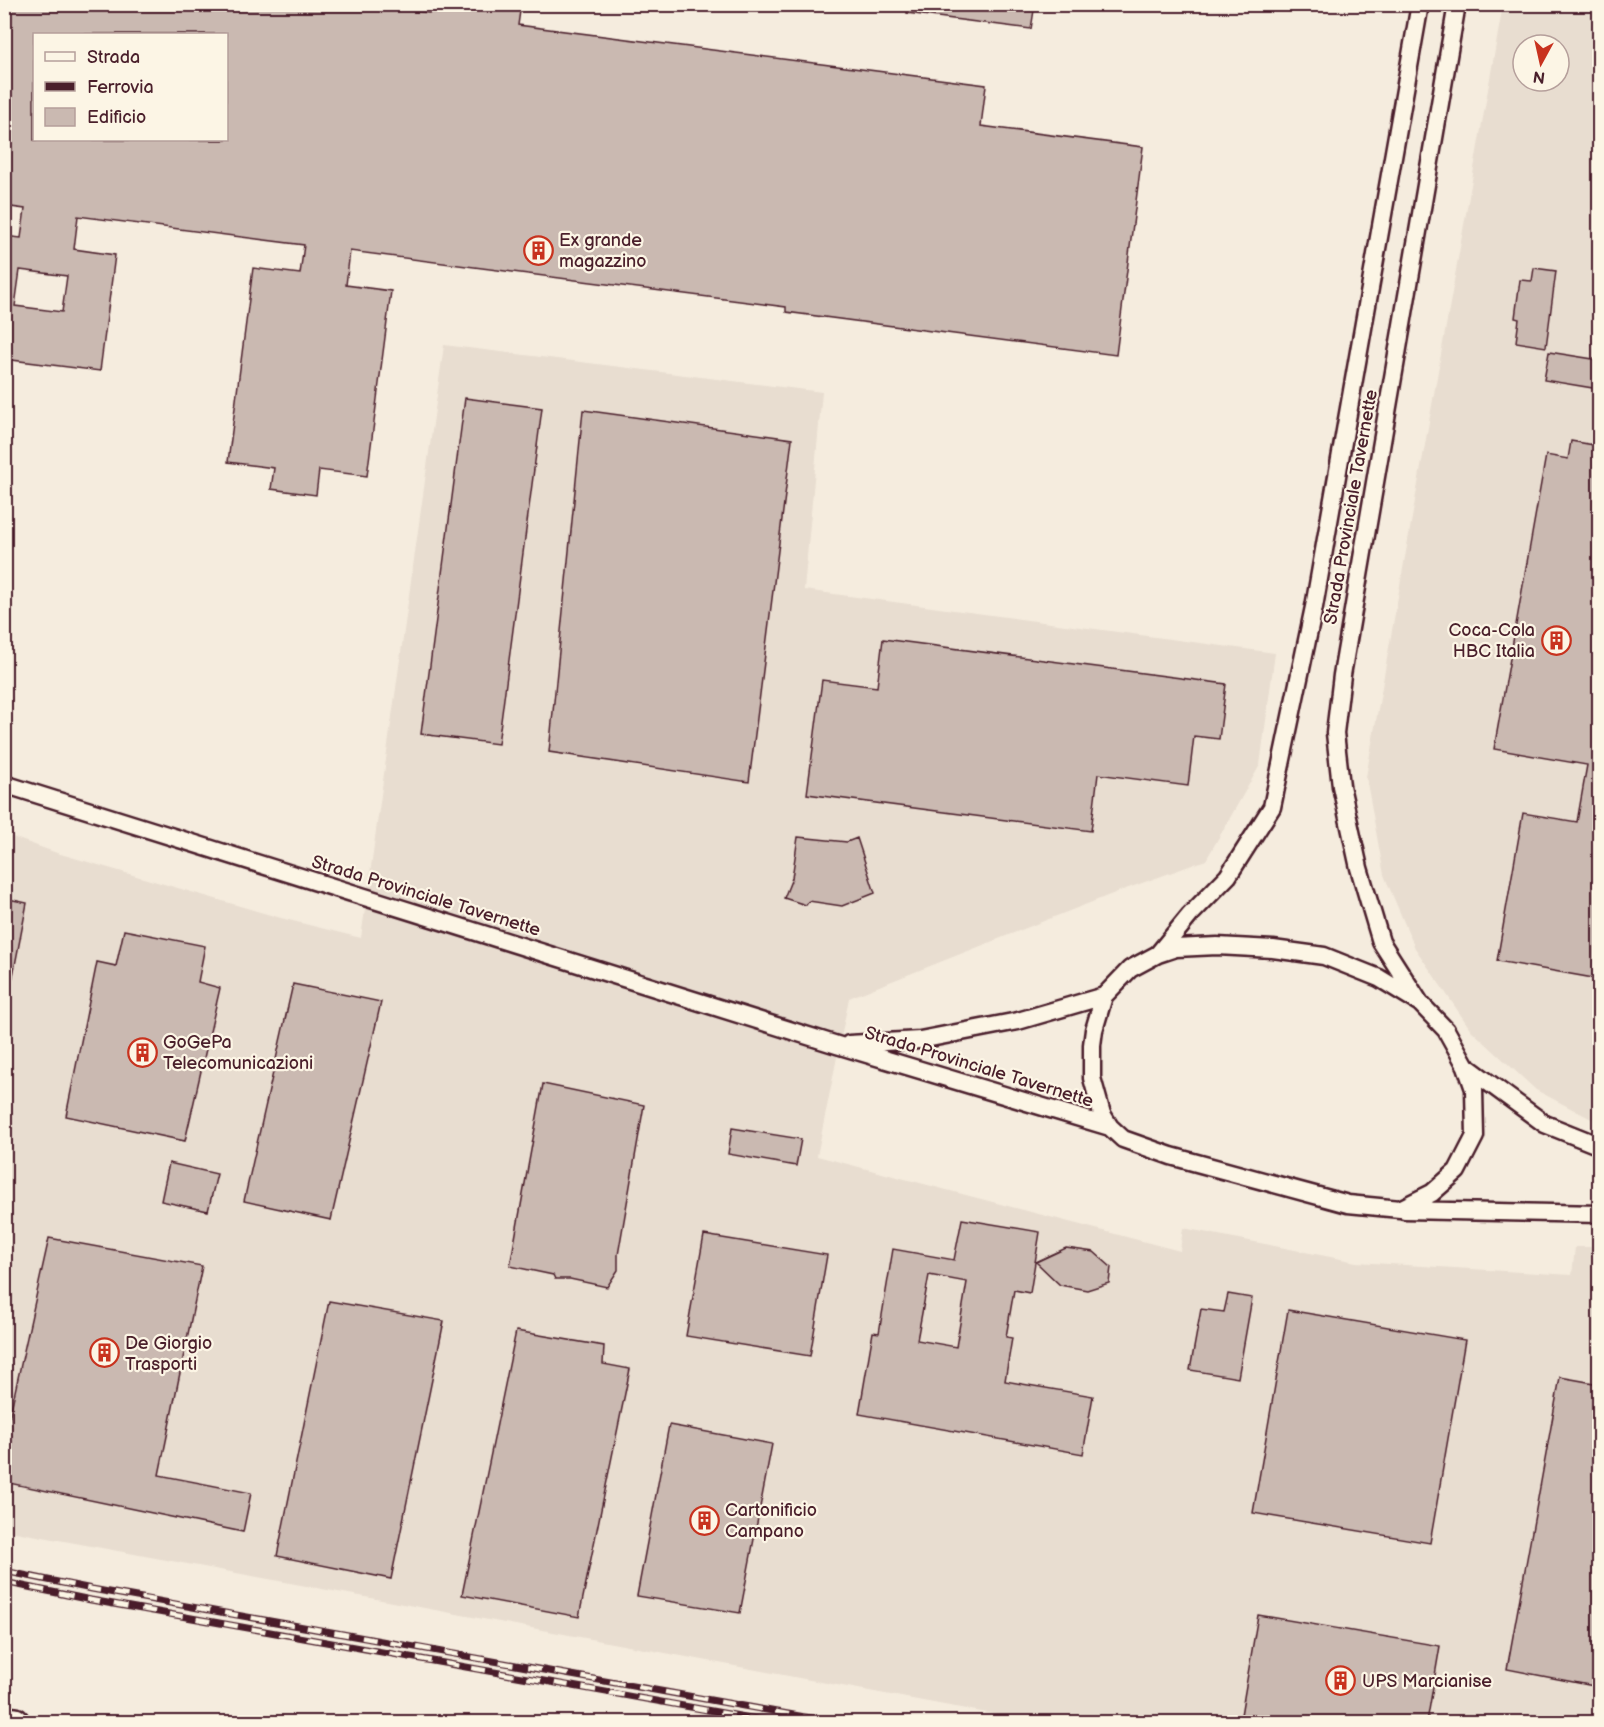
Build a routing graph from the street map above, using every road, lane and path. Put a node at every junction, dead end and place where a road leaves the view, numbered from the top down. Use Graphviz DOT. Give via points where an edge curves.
graph roads {
  1 [pos="1420,4"];
  2 [pos="1457,4"];
  3 [pos="4,784"];
  4 [pos="1158,954"];
  5 [pos="1104,996"];
  6 [pos="1420,1004"];
  7 [pos="837,1045"];
  8 [pos="1466,1066"];
  9 [pos="1110,1127"];
  10 [pos="1599,1146"];
  11 [pos="1400,1209"];
  12 [pos="1599,1214"];
  13 [pos="4,1721"];
  14 [pos="15,1722"];
  1 -- 4 [label="street, Strada Provinciale Tavernette" via="1314,608 1272,807 1228,876"];
  2 -- 6 [label="street, Strada Provinciale Tavernette" via="1335,734 1341,786 1359,868 1381,942"];
  3 -- 7 [label="street, Strada Provinciale Tavernette"];
  4 -- 5 [label="street" via="1130,969"];
  4 -- 6 [label="street" via="1176,948 1216,946 1324,956 1380,978"];
  5 -- 7 [label="street, Strada Provinciale Tavernette" via="1018,1021 920,1040"];
  5 -- 9 [label="street" via="1094,1029 1092,1078 1102,1114"];
  6 -- 8 [label="street" via="1446,1030"];
  7 -- 9 [label="street, Strada Provinciale Tavernette"];
  8 -- 10 [label="street" via="1545,1124"];
  8 -- 11 [label="street" via="1474,1089 1475,1136 1457,1171 1432,1193"];
  9 -- 11 [label="street, Strada Provinciale Tavernette" via="1123,1139 1171,1156 1348,1204"];
  11 -- 12 [label="street"];
  13 -- 14 [label="highway"];
}
